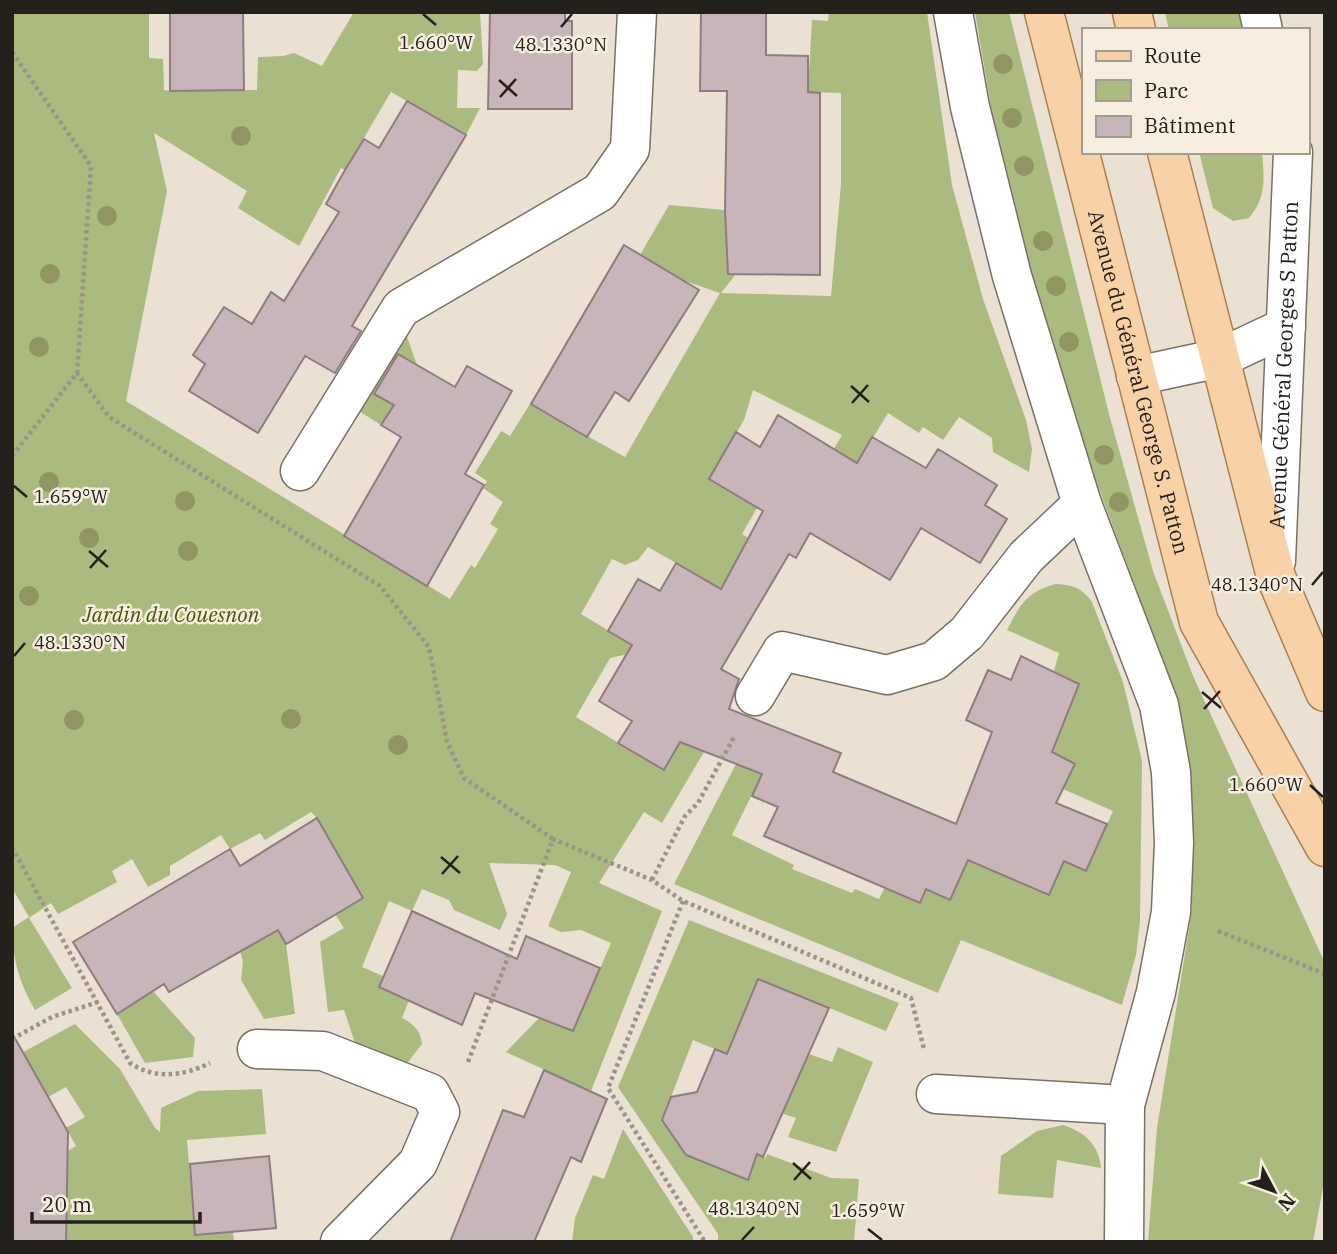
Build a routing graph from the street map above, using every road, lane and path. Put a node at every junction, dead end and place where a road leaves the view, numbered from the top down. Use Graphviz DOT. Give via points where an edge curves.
graph roads {
  1 [pos="637,12"];
  2 [pos="953,12"];
  3 [pos="1044,12"];
  4 [pos="12,52"];
  5 [pos="1168,154"];
  6 [pos="1304,157"];
  7 [pos="1286,327"];
  8 [pos="1220,358"];
  9 [pos="77,373"];
  10 [pos="1136,376"];
  11 [pos="12,456"];
  12 [pos="300,471"];
  13 [pos="1082,504"];
  14 [pos="1276,577"];
  15 [pos="1325,692"];
  16 [pos="755,696"];
  17 [pos="553,839"];
  18 [pos="12,847"];
  19 [pos="1325,847"];
  20 [pos="652,880"];
  21 [pos="682,901"];
  22 [pos="1171,912"];
  23 [pos="1325,974"];
  24 [pos="98,1002"];
  25 [pos="12,1039"];
  26 [pos="257,1049"];
  27 [pos="936,1094"];
  28 [pos="1125,1105"];
  29 [pos="440,1112"];
  30 [pos="340,1242"];
  31 [pos="705,1242"];
  32 [pos="1124,1242"];
  1 -- 12 [label="street" via="630,149 600,192 401,308"];
  2 -- 13 [label="street" via="970,107 1012,276"];
  3 -- 10 [label="main road, Avenue du Général George S. Patton"];
  4 -- 9 [label="path" via="90,166"];
  5 -- 8 [label="main road"];
  6 -- 7 [label="street, Avenue Général Georges S Patton"];
  7 -- 8 [label="street"];
  7 -- 14 [label="street, Avenue Général Georges S Patton"];
  8 -- 10 [label="street"];
  8 -- 14 [label="main road"];
  9 -- 11 [label="path"];
  9 -- 17 [label="path" via="109,417 380,586 429,648 447,742 464,778"];
  10 -- 19 [label="main road, Avenue du Général George S. Patton" via="1199,622"];
  13 -- 16 [label="street" via="1026,557 967,633 934,661 887,675 782,651"];
  13 -- 22 [label="street" via="1159,705 1171,772"];
  14 -- 15 [label="main road"];
  16 -- 20 [label="path"];
  17 -- 20 [label="path"];
  17 -- 29 [label="path" via="472,1055"];
  18 -- 24 [label="path"];
  20 -- 21 [label="path"];
  21 -- 27 [label="path" via="911,998"];
  21 -- 31 [label="path" via="608,1088"];
  22 -- 23 [label="path"];
  22 -- 28 [label="street" via="1156,992"];
  24 -- 25 [label="path" via="52,1017"];
  24 -- 26 [label="path" via="130,1062 148,1074 191,1072 229,1055"];
  26 -- 29 [label="street" via="323,1051 430,1093"];
  27 -- 28 [label="street"];
  28 -- 32 [label="street"];
  29 -- 30 [label="street" via="418,1163"];
}
